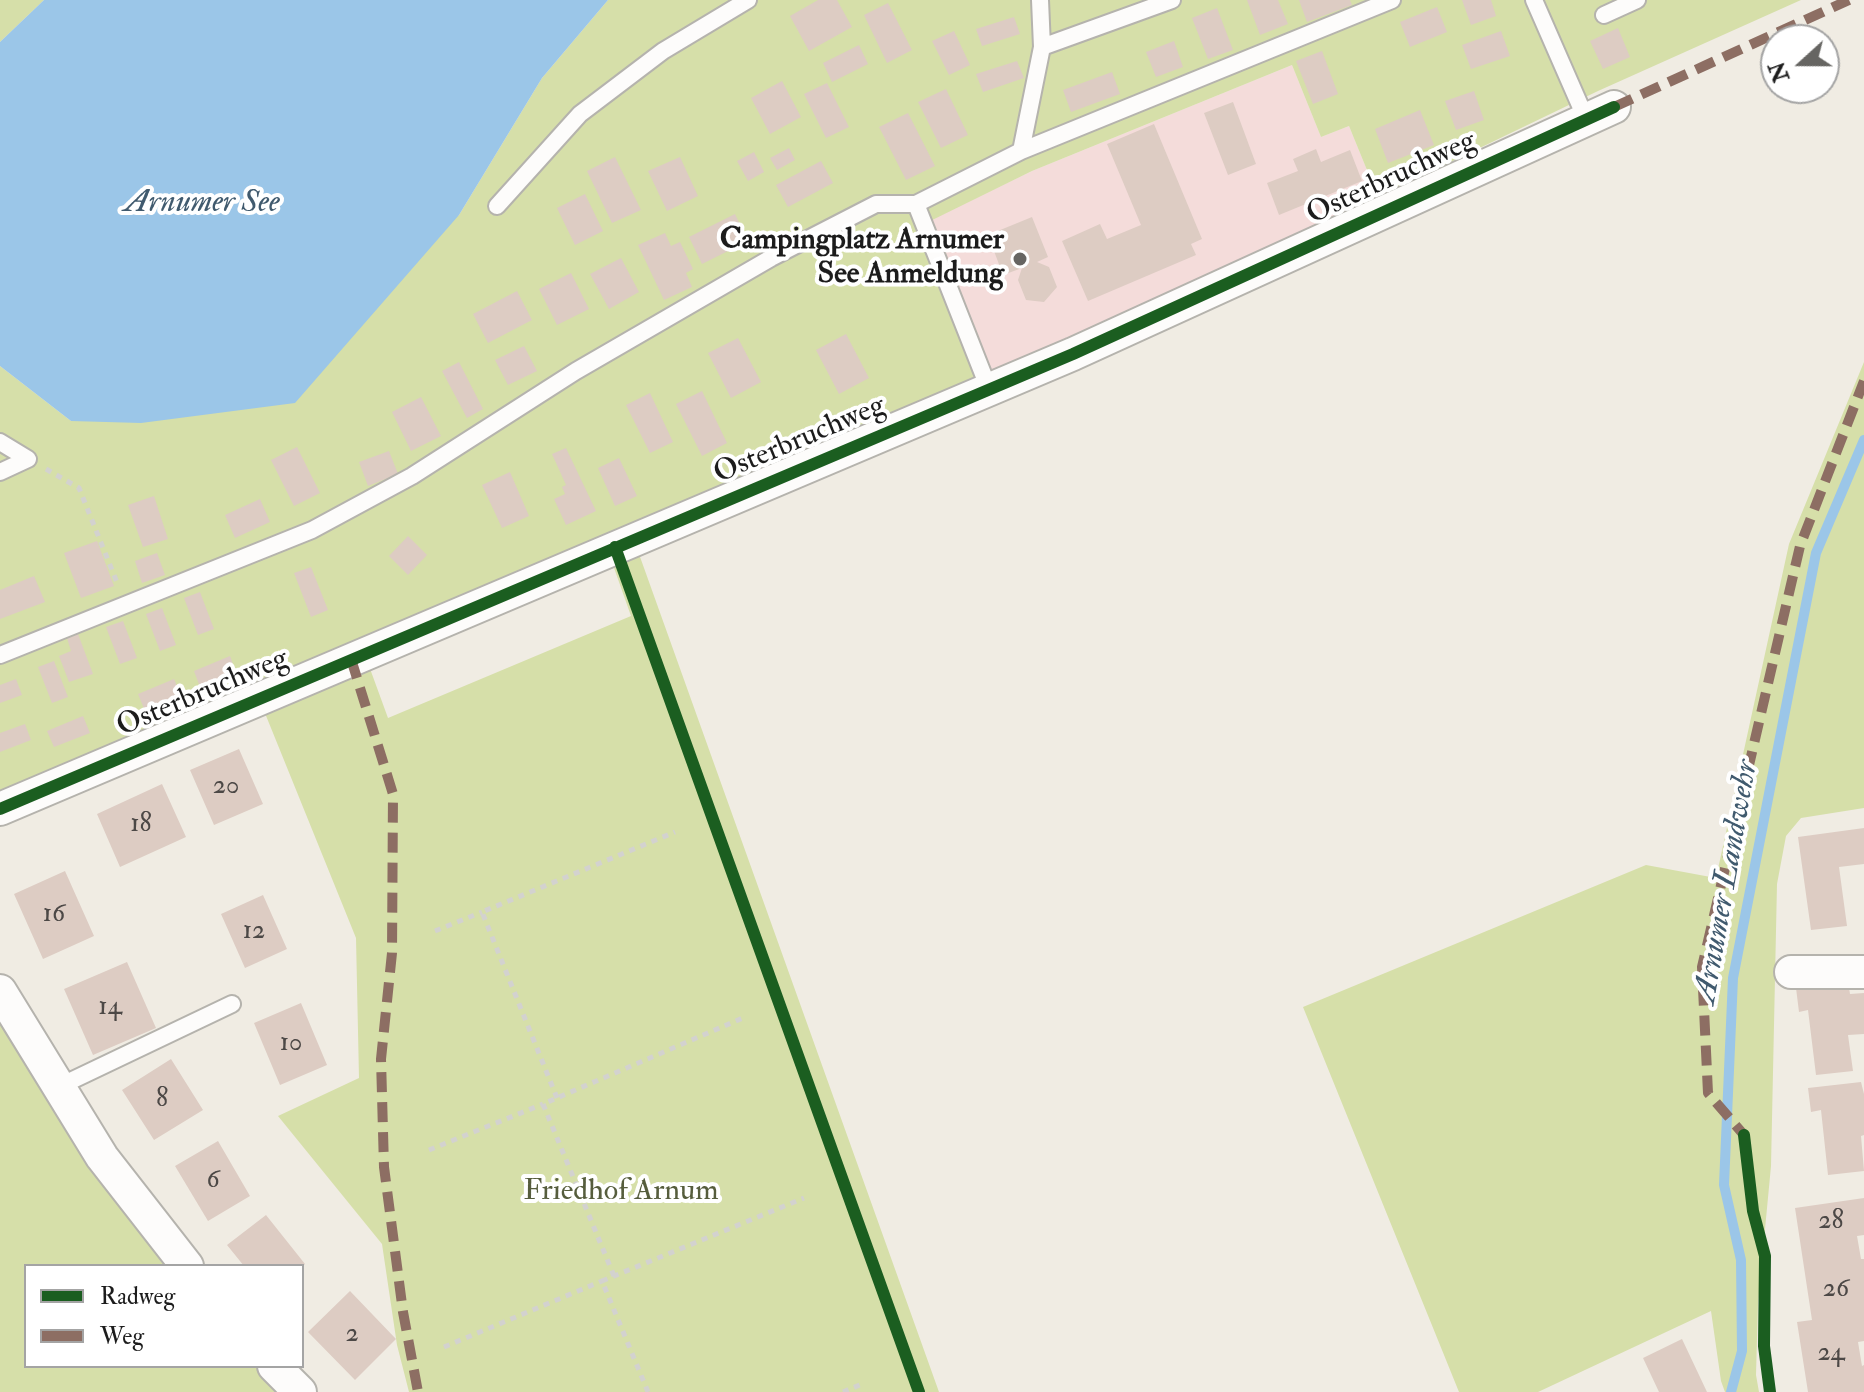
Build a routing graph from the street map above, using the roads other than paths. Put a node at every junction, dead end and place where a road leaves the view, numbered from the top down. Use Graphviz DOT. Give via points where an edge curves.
graph roads {
  1 [pos="748,0"];
  2 [pos="1040,0"];
  3 [pos="1172,0"];
  4 [pos="1392,0"];
  5 [pos="1534,0"];
  6 [pos="1637,0"];
  7 [pos="1604,15"];
  8 [pos="1042,47"];
  9 [pos="1600,113"];
  10 [pos="1021,151"];
  11 [pos="916,204"];
  12 [pos="497,206"];
  13 [pos="989,389"];
  14 [pos="0,442"];
  15 [pos="0,472"];
  16 [pos="0,655"];
  17 [pos="0,809"];
  18 [pos="1791,972"];
  19 [pos="1864,972"];
  20 [pos="0,991"];
  21 [pos="232,1004"];
  22 [pos="58,1087"];
  23 [pos="185,1264"];
  24 [pos="276,1368"];
  25 [pos="300,1392"];
  1 -- 12 [label="lane" via="663,51 580,114"];
  2 -- 8 [label="lane"];
  3 -- 8 [label="lane"];
  4 -- 10 [label="lane"];
  5 -- 9 [label="lane"];
  6 -- 7 [label="lane"];
  8 -- 10 [label="lane"];
  9 -- 13 [label="street, Osterbruchweg"];
  10 -- 11 [label="lane"];
  11 -- 13 [label="lane"];
  11 -- 16 [label="lane" via="876,204 771,258 589,363 412,476 312,530"];
  13 -- 17 [label="street, Osterbruchweg"];
  14 -- 15 [label="lane" via="28,459"];
  18 -- 19 [label="street"];
  20 -- 22 [label="street"];
  21 -- 22 [label="lane"];
  22 -- 23 [label="street" via="102,1157"];
  24 -- 25 [label="street"];
}
